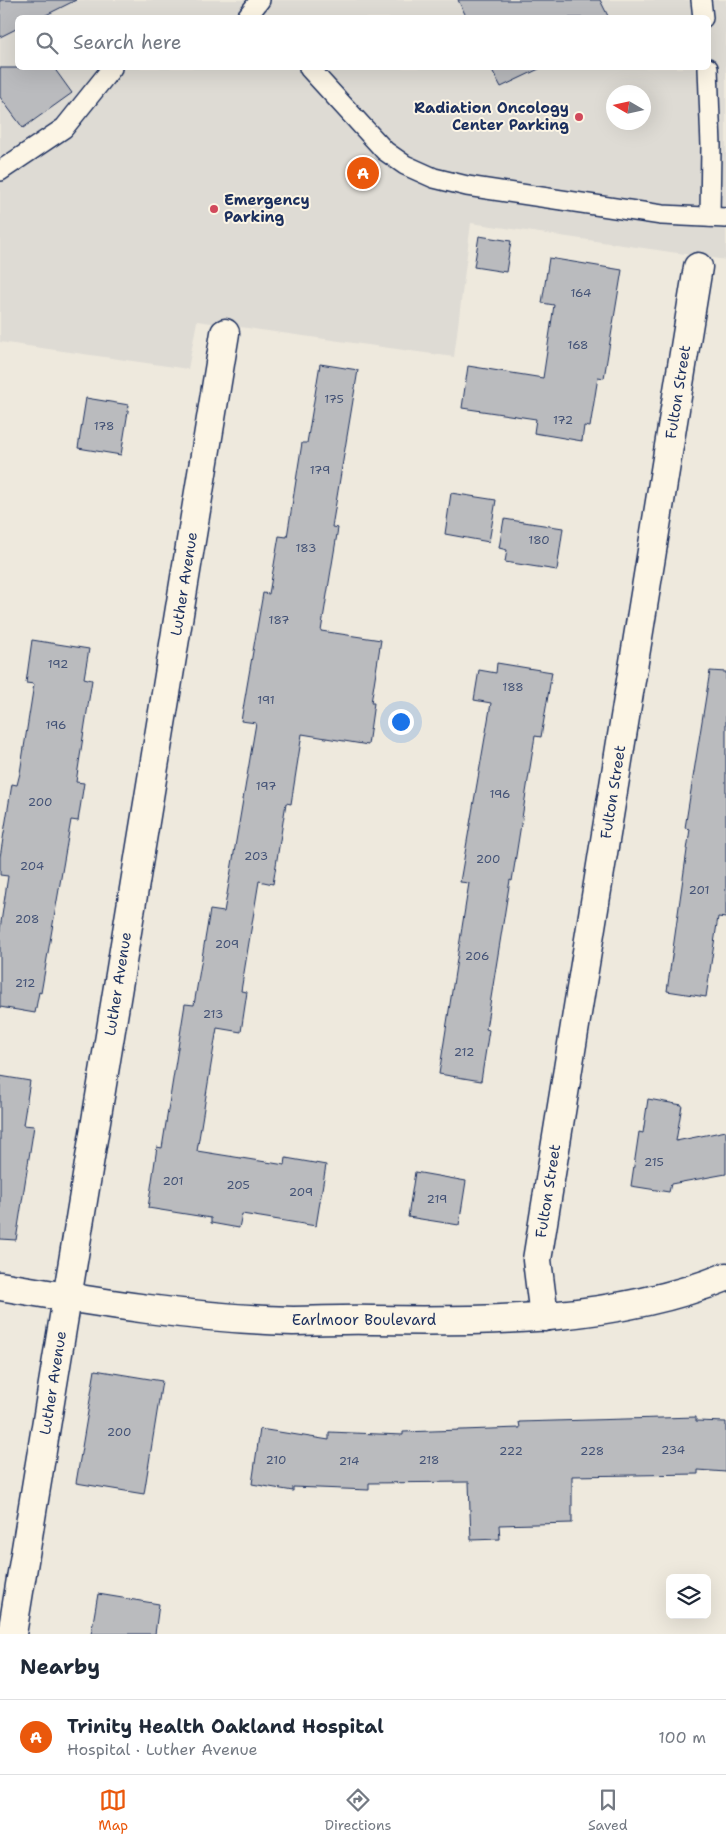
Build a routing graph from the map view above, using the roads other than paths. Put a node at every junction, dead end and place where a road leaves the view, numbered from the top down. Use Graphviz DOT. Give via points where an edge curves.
graph roads {
  1 [pos="260,0"];
  2 [pos="701,0"];
  3 [pos="248,15"];
  4 [pos="703,15"];
  5 [pos="110,70"];
  6 [pos="311,70"];
  7 [pos="708,70"];
  8 [pos="0,171"];
  9 [pos="718,218"];
  10 [pos="698,267"];
  11 [pos="225,333"];
  12 [pos="726,1277"];
  13 [pos="0,1286"];
  14 [pos="67,1296"];
  15 [pos="544,1317"];
  16 [pos="12,1634"];
  1 -- 3 [label="lane"];
  2 -- 4 [label="lane"];
  5 -- 8 [label="lane" via="64,128"];
  6 -- 9 [label="lane" via="385,151 405,165 434,178 662,215"];
  7 -- 9 [label="lane"];
  10 -- 15 [label="street, Fulton Street" via="537,1260"];
  11 -- 14 [label="street, Luther Avenue"];
  12 -- 15 [label="street, Earlmoor Boulevard" via="666,1296"];
  13 -- 14 [label="street, Earlmoor Boulevard"];
  14 -- 15 [label="street, Earlmoor Boulevard" via="166,1310 293,1320"];
  14 -- 16 [label="street, Luther Avenue"];
}
